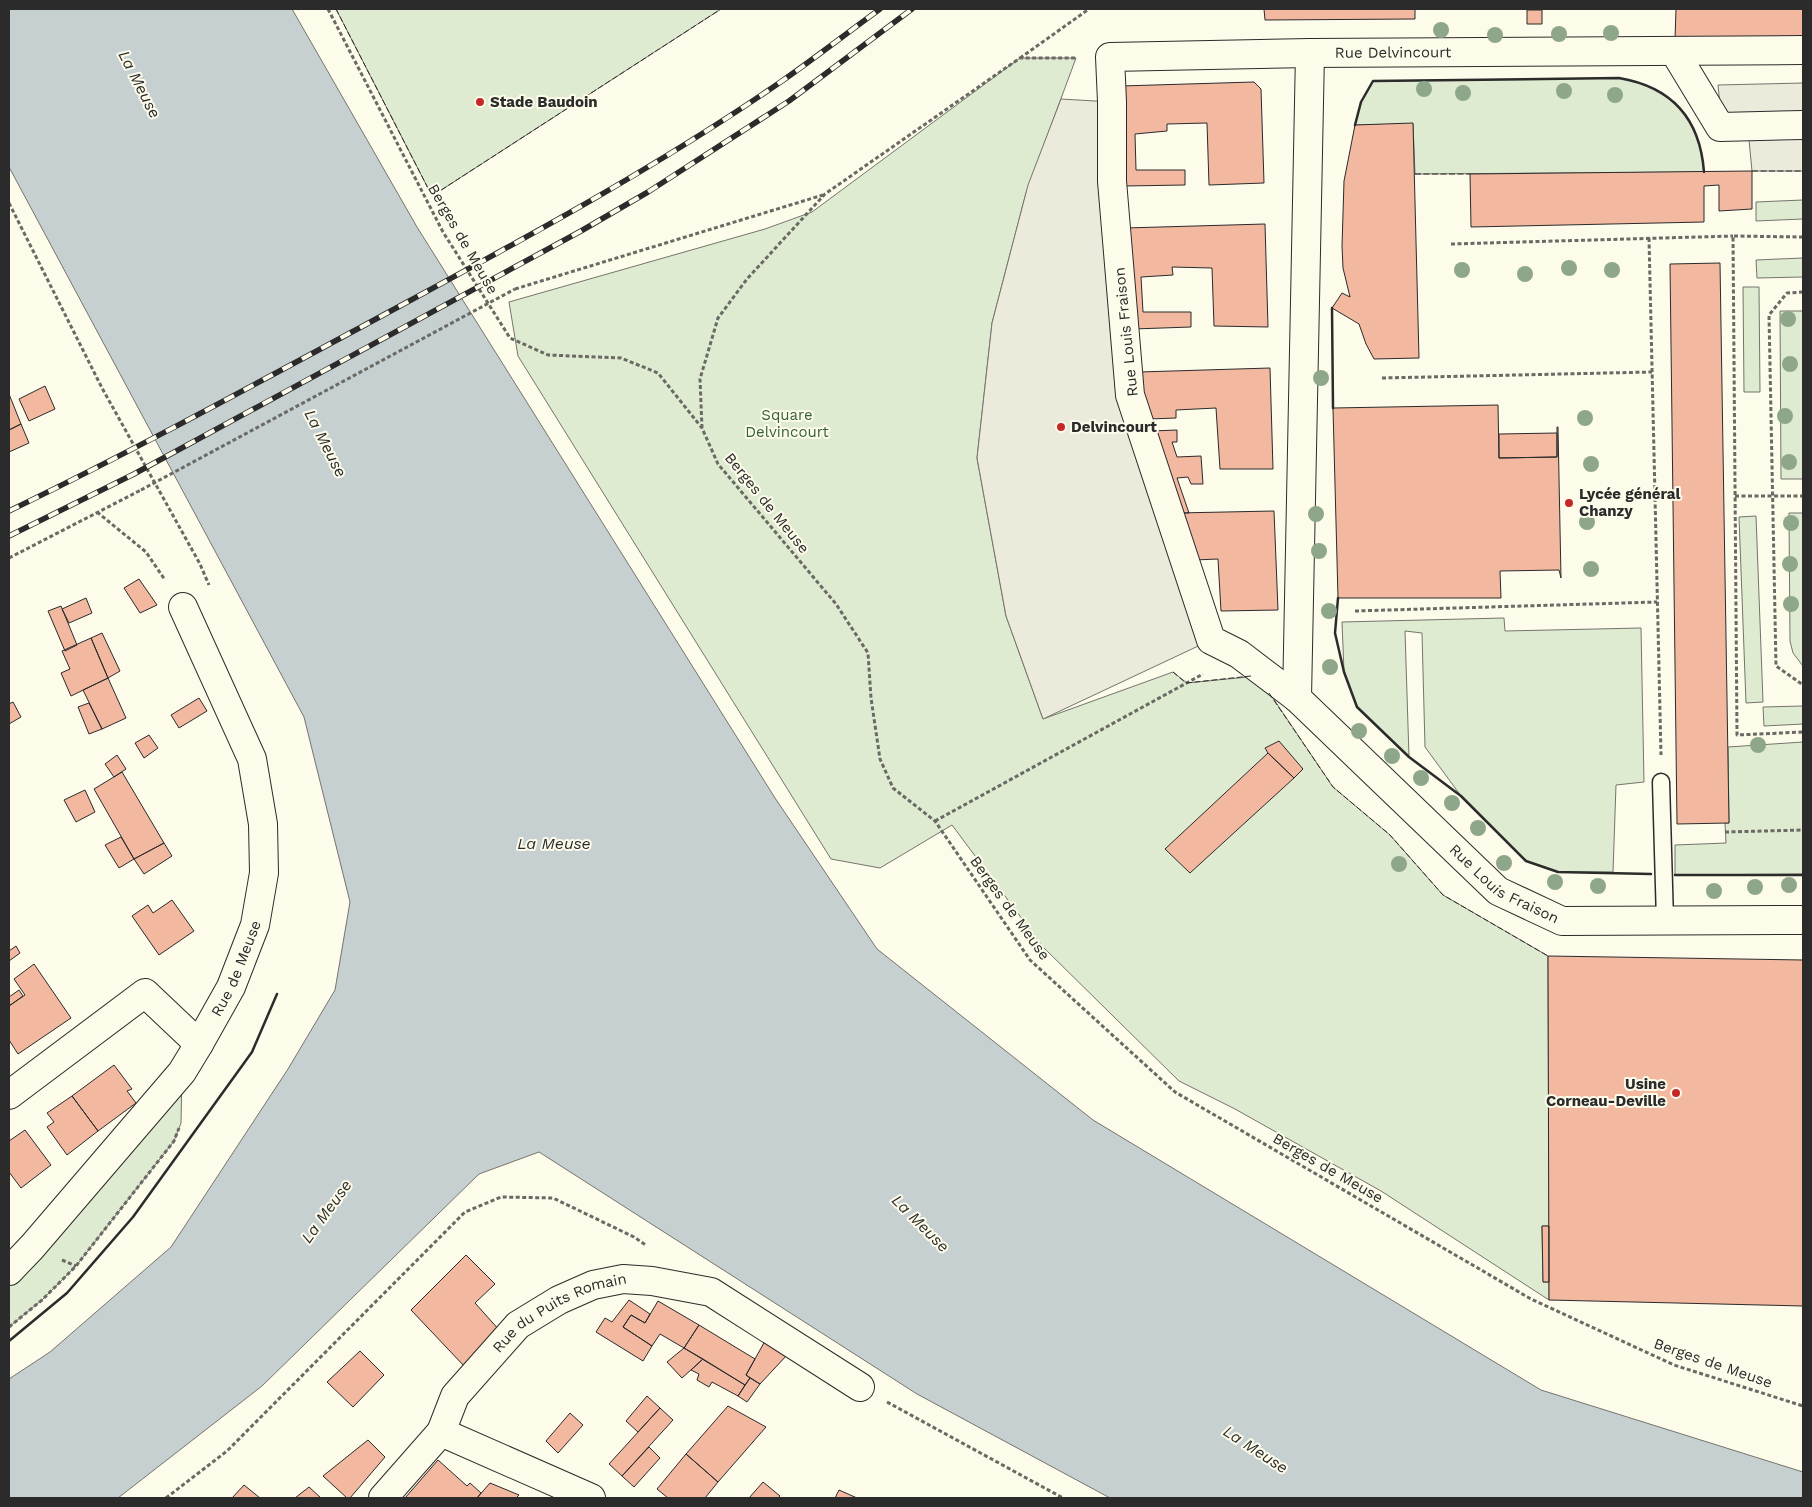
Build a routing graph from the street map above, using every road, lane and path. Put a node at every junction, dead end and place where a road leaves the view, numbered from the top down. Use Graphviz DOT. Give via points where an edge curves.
graph roads {
  1 [pos="328,9"];
  2 [pos="1089,9"];
  3 [pos="1803,50"];
  4 [pos="1674,51"];
  5 [pos="1310,54"];
  6 [pos="1110,57"];
  7 [pos="1020,58"];
  8 [pos="1803,125"];
  9 [pos="825,194"];
  10 [pos="9,203"];
  11 [pos="1733,236"];
  12 [pos="1803,237"];
  13 [pos="1649,238"];
  14 [pos="1450,244"];
  15 [pos="1803,292"];
  16 [pos="1652,372"];
  17 [pos="1382,378"];
  18 [pos="702,428"];
  19 [pos="1735,496"];
  20 [pos="1773,496"];
  21 [pos="1803,496"];
  22 [pos="98,512"];
  23 [pos="9,558"];
  24 [pos="212,592"];
  25 [pos="1657,602"];
  26 [pos="183,607"];
  27 [pos="1355,611"];
  28 [pos="1239,654"];
  29 [pos="1803,685"];
  30 [pos="1297,698"];
  31 [pos="1803,732"];
  32 [pos="1662,782"];
  33 [pos="935,821"];
  34 [pos="1803,830"];
  35 [pos="1725,832"];
  36 [pos="1803,920"];
  37 [pos="1664,921"];
  38 [pos="199,1044"];
  39 [pos="9,1095"];
  40 [pos="181,1123"];
  41 [pos="649,1248"];
  42 [pos="13,1261"];
  43 [pos="9,1328"];
  44 [pos="860,1387"];
  45 [pos="1803,1406"];
  46 [pos="441,1432"];
  47 [pos="166,1498"];
  48 [pos="383,1498"];
  49 [pos="591,1498"];
  50 [pos="1063,1498"];
  1 -- 18 [label="path, Berges de Meuse" via="443,232 510,338 548,355 621,358 658,373"];
  2 -- 7 [label="path"];
  3 -- 4 [label="street, Rue Delvincourt"];
  4 -- 5 [label="street, Rue Delvincourt"];
  4 -- 8 [label="street" via="1720,127"];
  5 -- 6 [label="street, Rue Delvincourt"];
  5 -- 30 [label="street"];
  6 -- 7 [label="path"];
  6 -- 28 [label="street, Rue Louis Fraison" via="1112,181 1130,395 1211,640"];
  7 -- 9 [label="path"];
  9 -- 18 [label="path" via="747,279 718,318 700,379"];
  9 -- 22 [label="path, bridge" via="515,289"];
  10 -- 24 [label="path" via="102,388 200,564"];
  11 -- 12 [label="path"];
  11 -- 13 [label="path"];
  11 -- 19 [label="path"];
  13 -- 14 [label="path"];
  13 -- 16 [label="path"];
  15 -- 20 [label="path" via="1787,293 1769,315"];
  16 -- 17 [label="path"];
  16 -- 25 [label="path"];
  18 -- 33 [label="path, Berges de Meuse" via="718,464 836,604 868,653 880,759 893,788"];
  19 -- 20 [label="path"];
  19 -- 31 [label="path" via="1737,735"];
  20 -- 21 [label="path"];
  20 -- 29 [label="path" via="1776,666"];
  22 -- 23 [label="path"];
  22 -- 26 [label="path" via="146,552"];
  25 -- 27 [label="path"];
  25 -- 32 [label="path"];
  26 -- 38 [label="street, Rue de Meuse" via="252,759 263,833 264,873 255,925 230,987"];
  28 -- 30 [label="street, Rue Louis Fraison"];
  28 -- 33 [label="path"];
  30 -- 37 [label="street, Rue Louis Fraison" via="1498,891 1562,921"];
  32 -- 37 [label="lane"];
  33 -- 45 [label="path, Berges de Meuse" via="1030,960 1175,1092 1531,1299 1674,1365"];
  34 -- 35 [label="path"];
  36 -- 37 [label="street, Rue Louis Fraison"];
  38 -- 39 [label="street" via="145,992"];
  38 -- 42 [label="street, Rue de Meuse" via="182,1072"];
  40 -- 43 [label="path" via="174,1142 76,1266"];
  41 -- 47 [label="path" via="634,1237 553,1198 501,1197 465,1212 228,1451"];
  44 -- 46 [label="street, Rue du Puits Romain" via="711,1292 623,1278 560,1300 518,1325 455,1396"];
  44 -- 50 [label="path"];
  46 -- 48 [label="street"];
  46 -- 49 [label="street"];
}
